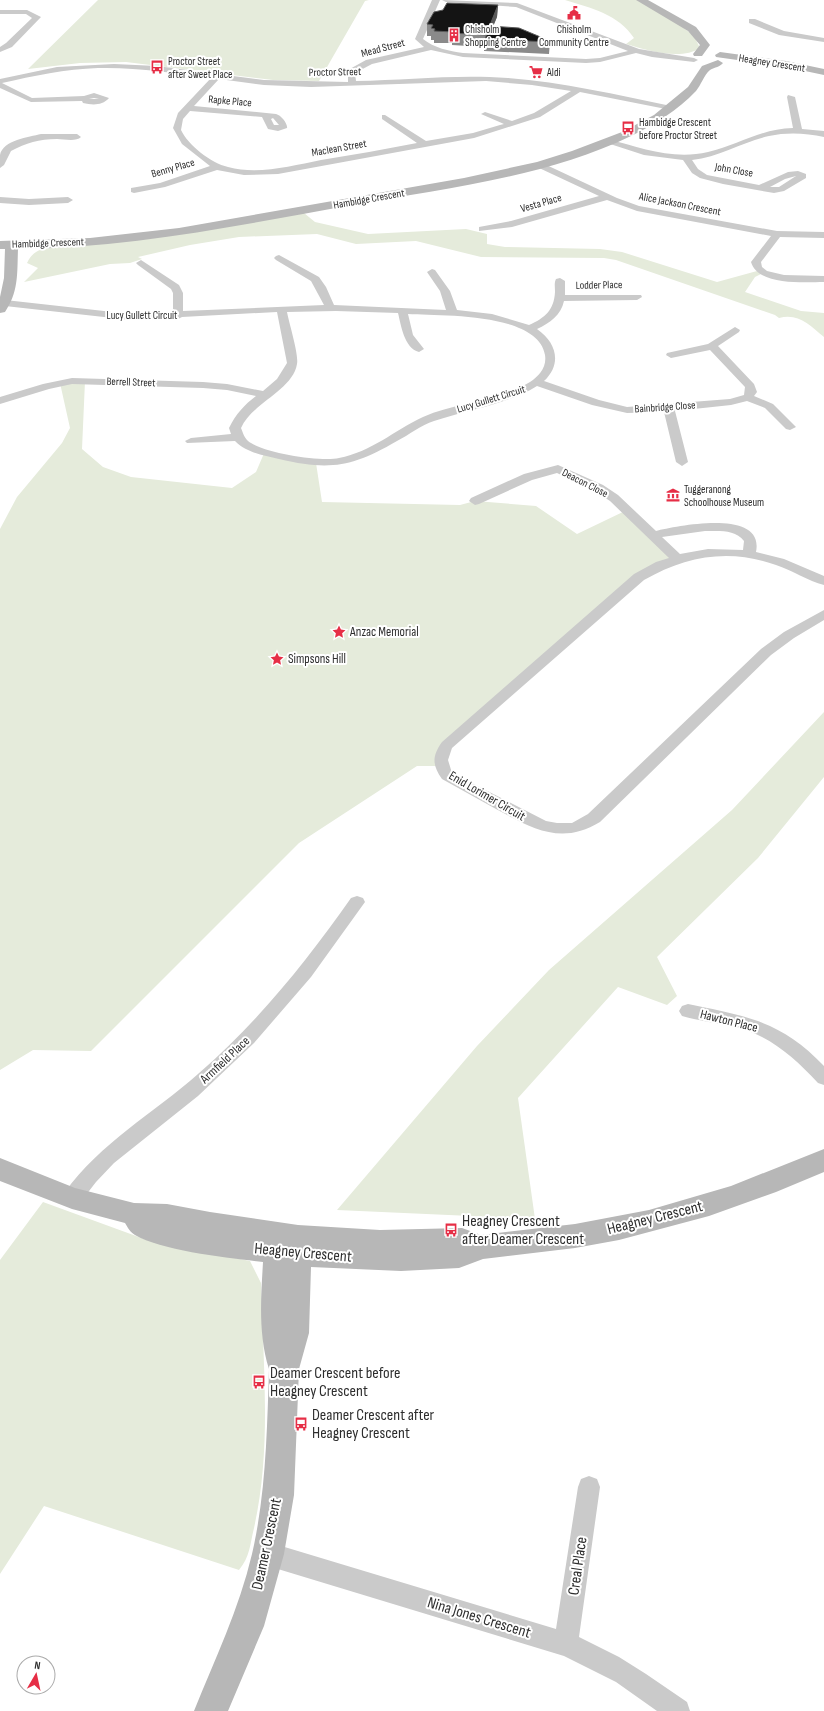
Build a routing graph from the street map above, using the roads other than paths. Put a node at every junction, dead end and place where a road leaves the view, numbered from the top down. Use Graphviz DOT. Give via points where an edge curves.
graph roads {
  1 [pos="436,0"];
  2 [pos="446,0"];
  3 [pos="641,0"];
  4 [pos="660,0"];
  5 [pos="0,12"];
  6 [pos="752,21"];
  7 [pos="824,40"];
  8 [pos="433,47"];
  9 [pos="0,50"];
  10 [pos="636,51"];
  11 [pos="720,58"];
  12 [pos="701,63"];
  13 [pos="824,74"];
  14 [pos="216,78"];
  15 [pos="0,81"];
  16 [pos="352,83"];
  17 [pos="0,85"];
  18 [pos="578,90"];
  19 [pos="791,97"];
  20 [pos="85,98"];
  21 [pos="188,108"];
  22 [pos="670,108"];
  23 [pos="485,114"];
  24 [pos="269,116"];
  25 [pos="385,118"];
  26 [pos="513,124"];
  27 [pos="798,131"];
  28 [pos="824,134"];
  29 [pos="77,137"];
  30 [pos="608,142"];
  31 [pos="424,144"];
  32 [pos="3,149"];
  33 [pos="686,157"];
  34 [pos="0,165"];
  35 [pos="540,165"];
  36 [pos="217,167"];
  37 [pos="762,188"];
  38 [pos="134,190"];
  39 [pos="607,197"];
  40 [pos="0,200"];
  41 [pos="68,200"];
  42 [pos="482,229"];
  43 [pos="777,234"];
  44 [pos="824,234"];
  45 [pos="11,257"];
  46 [pos="279,258"];
  47 [pos="141,263"];
  48 [pos="432,272"];
  49 [pos="824,279"];
  50 [pos="560,281"];
  51 [pos="637,297"];
  52 [pos="562,298"];
  53 [pos="2,306"];
  54 [pos="330,306"];
  55 [pos="281,309"];
  56 [pos="402,310"];
  57 [pos="452,313"];
  58 [pos="178,316"];
  59 [pos="530,329"];
  60 [pos="735,330"];
  61 [pos="712,346"];
  62 [pos="419,349"];
  63 [pos="671,355"];
  64 [pos="538,383"];
  65 [pos="265,395"];
  66 [pos="748,397"];
  67 [pos="0,401"];
  68 [pos="670,408"];
  69 [pos="790,427"];
  70 [pos="238,437"];
  71 [pos="191,441"];
  72 [pos="682,462"];
  73 [pos="475,501"];
  74 [pos="653,535"];
  75 [pos="749,554"];
  76 [pos="677,558"];
  77 [pos="824,581"];
  78 [pos="824,614"];
  79 [pos="357,902"];
  80 [pos="688,1011"];
  81 [pos="824,1078"];
  82 [pos="824,1160"];
  83 [pos="0,1169"];
  84 [pos="72,1198"];
  85 [pos="288,1244"];
  86 [pos="589,1487"];
  87 [pos="268,1554"];
  88 [pos="566,1644"];
  89 [pos="211,1711"];
  90 [pos="678,1711"];
  1 -- 8 [label="street" via="419,37 419,40"];
  2 -- 10 [label="street" via="518,5"];
  3 -- 12 [label="street, Hambidge Crescent" via="692,29 700,37 705,45"];
  4 -- 11 [label="street" via="670,10 705,33"];
  5 -- 9 [label="street" via="27,12 37,17 9,45"];
  6 -- 7 [label="street" via="782,33"];
  8 -- 10 [label="street" via="463,55 579,61 600,60"];
  8 -- 16 [label="street, Mead Street" via="362,64 351,72"];
  10 -- 12 [label="street"];
  11 -- 12 [label="street"];
  11 -- 12 [label="street, Heagney Crescent"];
  11 -- 13 [label="street, Heagney Crescent" via="763,62"];
  12 -- 22 [label="street, Hambidge Crescent" via="692,89"];
  14 -- 15 [label="street, Proctor Street" via="136,67 106,66 54,70"];
  14 -- 16 [label="street, Proctor Street" via="288,84"];
  14 -- 21 [label="street, Maclean Street"];
  16 -- 18 [label="street, Proctor Street" via="487,79 531,82"];
  17 -- 20 [label="street" via="31,100"];
  18 -- 22 [label="street, Proctor Street"];
  18 -- 26 [label="street, Maclean Street" via="544,112"];
  19 -- 27 [label="street"];
  21 -- 24 [label="street, Rapke Place"];
  21 -- 36 [label="street, Maclean Street" via="178,121 177,132 183,140"];
  22 -- 30 [label="street, Hambidge Crescent"];
  23 -- 26 [label="street"];
  25 -- 31 [label="street"];
  26 -- 31 [label="street, Maclean Street"];
  27 -- 28 [label="street"];
  27 -- 33 [label="street" via="761,135 713,153"];
  29 -- 32 [label="street" via="32,137"];
  30 -- 33 [label="street" via="650,155"];
  30 -- 35 [label="street, Hambidge Crescent"];
  31 -- 36 [label="street, Maclean Street" via="265,172 245,173"];
  32 -- 34 [label="street"];
  33 -- 37 [label="street, John Close" via="694,170 705,177"];
  35 -- 39 [label="street, Alice Jackson Crescent"];
  35 -- 45 [label="street, Hambidge Crescent" via="464,182 179,232 120,240 45,244"];
  36 -- 38 [label="street, Benny Place" via="162,185"];
  39 -- 42 [label="street, Vesta Place" via="512,224"];
  39 -- 43 [label="street, Alice Jackson Crescent" via="655,213"];
  40 -- 41 [label="street"];
  43 -- 44 [label="street, Alice Jackson Crescent"];
  43 -- 49 [label="street" via="756,262 756,268 760,272 777,277"];
  45 -- 53 [label="street" via="10,293"];
  46 -- 54 [label="street" via="315,280"];
  47 -- 58 [label="street" via="175,287 178,293"];
  48 -- 57 [label="street" via="449,297"];
  50 -- 52 [label="street, Lodder Place"];
  51 -- 52 [label="street, Lodder Place"];
  52 -- 59 [label="street, Lodder Place" via="554,313"];
  53 -- 58 [label="street, Lucy Gullett Circuit" via="105,316"];
  54 -- 55 [label="street, Lucy Gullett Circuit"];
  54 -- 56 [label="street, Lucy Gullett Circuit"];
  55 -- 58 [label="street, Lucy Gullett Circuit"];
  55 -- 65 [label="street" via="292,363 282,380"];
  56 -- 57 [label="street, Lucy Gullett Circuit"];
  56 -- 62 [label="street" via="408,335"];
  57 -- 59 [label="street, Lucy Gullett Circuit" via="507,320"];
  59 -- 64 [label="street, Lucy Gullett Circuit" via="546,344 551,358 546,373"];
  60 -- 61 [label="street"];
  61 -- 63 [label="street"];
  61 -- 66 [label="street" via="750,386 751,392"];
  64 -- 68 [label="street, Bainbridge Close" via="611,408"];
  64 -- 70 [label="street, Lucy Gullett Circuit" via="519,392 428,419 368,453 339,462 307,462 255,448 245,444"];
  65 -- 67 [label="street, Berrell Street" via="203,385 72,381"];
  65 -- 70 [label="street" via="237,421 235,428"];
  66 -- 68 [label="street, Bainbridge Close" via="731,402"];
  66 -- 69 [label="street" via="769,406"];
  68 -- 72 [label="street"];
  70 -- 71 [label="street"];
  73 -- 74 [label="street, Deacon Close" via="528,477 558,469 614,498"];
  74 -- 75 [label="street" via="690,529 735,528 750,538"];
  74 -- 76 [label="street, Deacon Close"];
  75 -- 76 [label="street, Enid Lorimer Circuit" via="712,552"];
  75 -- 77 [label="street, Enid Lorimer Circuit" via="783,562"];
  76 -- 78 [label="street, Enid Lorimer Circuit" via="639,577 447,745 440,759 447,776 547,828 576,827 588,822 766,652 789,634"];
  79 -- 84 [label="street, Armfield Place" via="313,965 254,1034 206,1078 102,1160 86,1177"];
  80 -- 81 [label="street, Hawton Place" via="746,1023 775,1035 797,1051"];
  82 -- 85 [label="street, Heagney Crescent" via="745,1193 644,1222 582,1235 478,1247 462,1256 379,1258"];
  83 -- 84 [label="street, Heagney Crescent"];
  84 -- 85 [label="street, Heagney Crescent" via="134,1214 141,1224 152,1230 197,1240"];
  85 -- 87 [label="street, Deamer Crescent" via="295,1333 284,1368 278,1495"];
  86 -- 88 [label="street, Creal Place"];
  87 -- 88 [label="street, Nina Jones Crescent"];
  87 -- 89 [label="street, Deamer Crescent" via="247,1626"];
  88 -- 90 [label="street, Nina Jones Crescent" via="592,1655 641,1683"];
}
